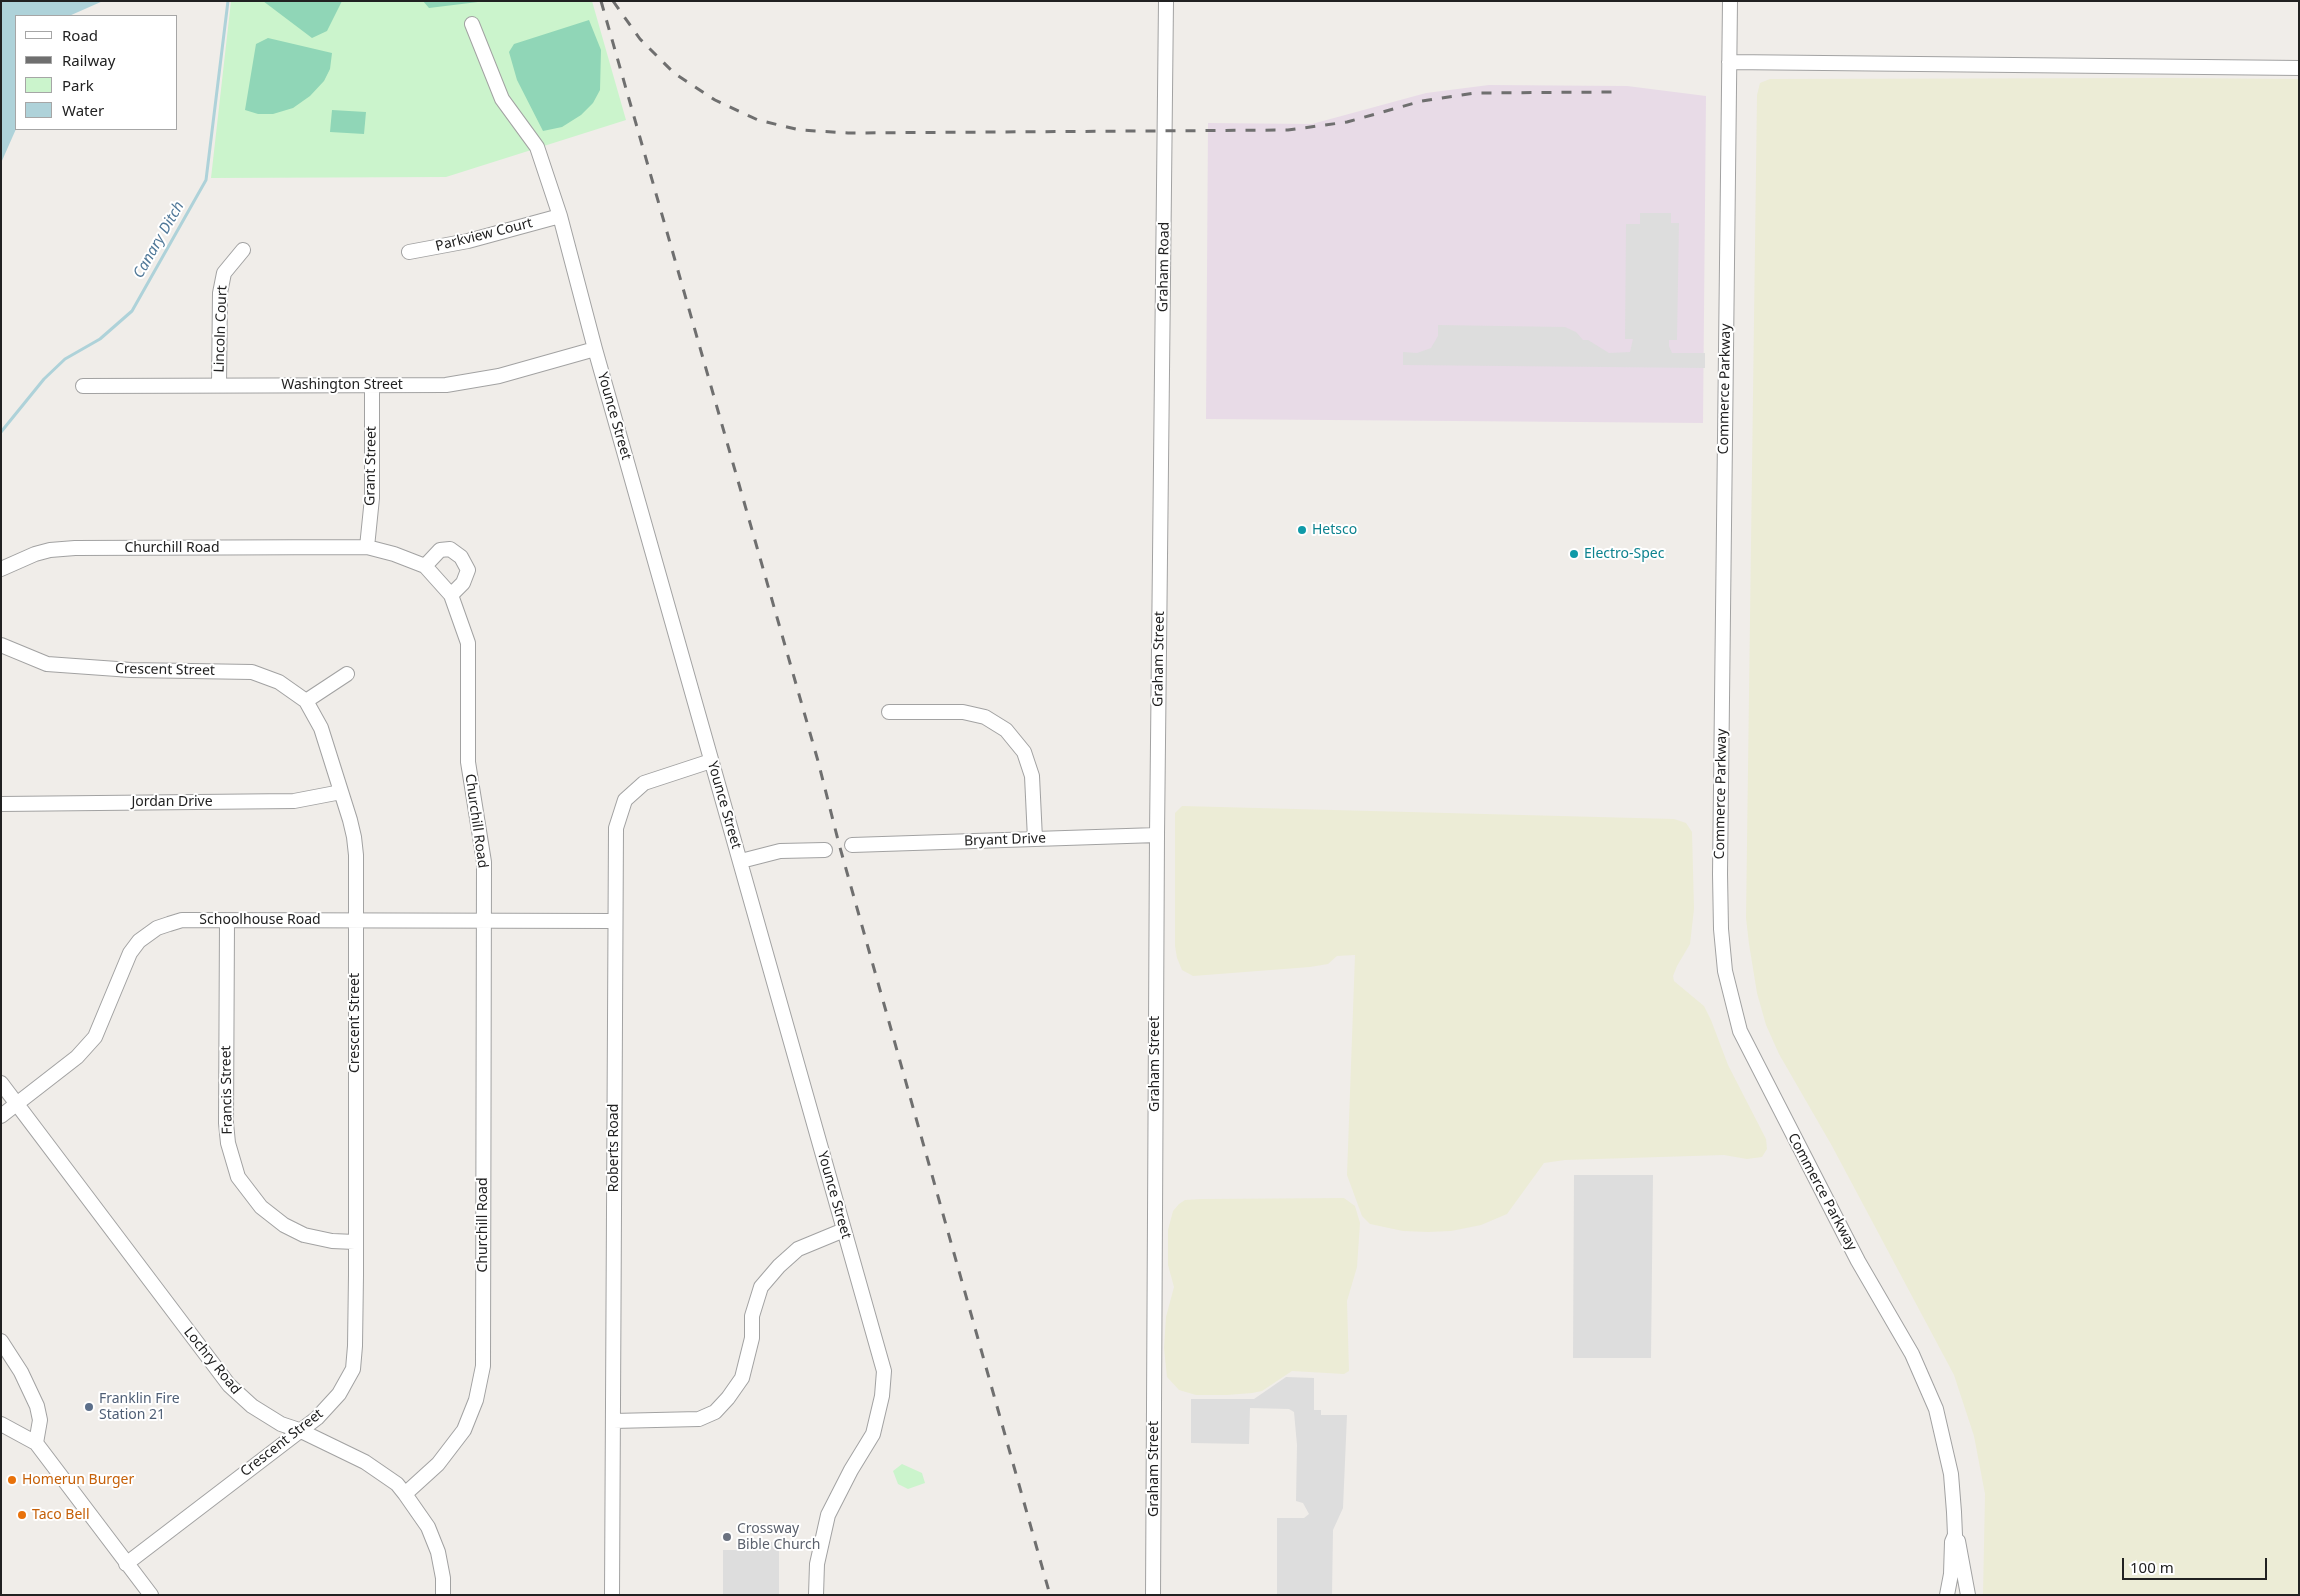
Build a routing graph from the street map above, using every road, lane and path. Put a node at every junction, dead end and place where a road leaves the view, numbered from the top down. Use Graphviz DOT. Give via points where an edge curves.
graph roads {
  1 [pos="1166,1"];
  2 [pos="1730,1"];
  3 [pos="472,24"];
  4 [pos="1729,62"];
  5 [pos="2299,68"];
  6 [pos="560,216"];
  7 [pos="243,250"];
  8 [pos="408,252"];
  9 [pos="595,349"];
  10 [pos="219,385"];
  11 [pos="372,385"];
  12 [pos="83,386"];
  13 [pos="1161,533"];
  14 [pos="367,547"];
  15 [pos="424,566"];
  16 [pos="1,569"];
  17 [pos="451,595"];
  18 [pos="1,645"];
  19 [pos="347,674"];
  20 [pos="306,702"];
  21 [pos="889,712"];
  22 [pos="711,761"];
  23 [pos="341,792"];
  24 [pos="1,804"];
  25 [pos="1157,835"];
  26 [pos="1035,839"];
  27 [pos="852,845"];
  28 [pos="825,850"];
  29 [pos="740,861"];
  30 [pos="356,920"];
  31 [pos="227,921"];
  32 [pos="615,921"];
  33 [pos="484,922"];
  34 [pos="1,1082"];
  35 [pos="17,1104"];
  36 [pos="1,1116"];
  37 [pos="844,1230"];
  38 [pos="355,1242"];
  39 [pos="1,1342"];
  40 [pos="614,1421"];
  41 [pos="1,1424"];
  42 [pos="299,1430"];
  43 [pos="36,1443"];
  44 [pos="406,1494"];
  45 [pos="1955,1536"];
  46 [pos="126,1564"];
  47 [pos="151,1595"];
  48 [pos="443,1595"];
  49 [pos="612,1595"];
  50 [pos="816,1595"];
  51 [pos="1154,1595"];
  52 [pos="1947,1595"];
  53 [pos="1968,1595"];
  1 -- 13 [label="street, Graham Road"];
  2 -- 4 [label="street, Commerce Parkway"];
  3 -- 6 [label="street, Younce Street" via="502,99 537,147"];
  4 -- 5 [label="street"];
  4 -- 45 [label="street, Commerce Parkway" via="1720,874 1725,971 1740,1031 1927,1386 1936,1409 1951,1474"];
  6 -- 8 [label="street, Parkview Court" via="468,241"];
  6 -- 9 [label="street, Younce Street"];
  7 -- 10 [label="street, Lincoln Court" via="224,273 220,293"];
  9 -- 11 [label="street, Washington Street" via="471,382"];
  9 -- 22 [label="street, Younce Street"];
  10 -- 11 [label="street, Washington Street"];
  10 -- 12 [label="street, Washington Street"];
  11 -- 14 [label="street, Grant Street" via="372,498"];
  13 -- 25 [label="street, Graham Street"];
  14 -- 15 [label="street, Churchill Road"];
  14 -- 16 [label="street, Churchill Road" via="75,548 35,554"];
  15 -- 17 [label="street, Churchill Road"];
  15 -- 17 [label="street" via="440,550 450,549 461,557 468,570"];
  17 -- 33 [label="street, Churchill Road" via="468,643 468,762 483,845"];
  18 -- 20 [label="street, Crescent Street" via="32,659 56,665 252,672 279,682"];
  19 -- 20 [label="street"];
  20 -- 23 [label="street, Crescent Street" via="321,728"];
  21 -- 26 [label="street" via="964,712 986,717 1006,730 1024,752 1032,776"];
  22 -- 29 [label="street, Younce Street"];
  22 -- 32 [label="street, Roberts Road" via="654,778 625,800 616,828"];
  23 -- 24 [label="street, Jordan Drive" via="294,801"];
  23 -- 30 [label="street, Crescent Street" via="356,855"];
  25 -- 26 [label="street, Bryant Drive"];
  25 -- 51 [label="street, Graham Street"];
  26 -- 27 [label="street, Bryant Drive"];
  28 -- 29 [label="street" via="780,852"];
  29 -- 37 [label="street, Younce Street"];
  30 -- 31 [label="street, Schoolhouse Road"];
  30 -- 33 [label="street, Schoolhouse Road"];
  30 -- 38 [label="street, Crescent Street"];
  31 -- 35 [label="street, Schoolhouse Road" via="182,920 157,928 139,941 122,968 95,1037 77,1057"];
  31 -- 38 [label="street, Francis Street" via="226,1123 228,1144 238,1177 261,1208 284,1225 304,1235"];
  32 -- 33 [label="street, Schoolhouse Road"];
  32 -- 40 [label="street, Roberts Road"];
  33 -- 44 [label="street, Churchill Road" via="483,1366 476,1400 464,1430 438,1464"];
  34 -- 35 [label="street, Lochry Road"];
  35 -- 36 [label="street, Schoolhouse Road"];
  35 -- 42 [label="street, Lochry Road" via="229,1385 252,1406 280,1424"];
  37 -- 40 [label="street" via="798,1249 761,1287 752,1316 752,1338 742,1378 715,1412 699,1419"];
  37 -- 50 [label="street, Younce Street" via="884,1371 873,1434 850,1470 828,1515 817,1564"];
  38 -- 42 [label="street, Crescent Street" via="353,1369 339,1394 317,1418"];
  39 -- 43 [label="street" via="21,1372 37,1406 40,1420"];
  40 -- 49 [label="street, Roberts Road"];
  41 -- 43 [label="street"];
  42 -- 44 [label="street, Lochry Road" via="365,1462"];
  42 -- 46 [label="street, Crescent Street"];
  43 -- 46 [label="street"];
  44 -- 48 [label="street, Lochry Road" via="428,1527 438,1552"];
  45 -- 52 [label="street, Commerce Parkway"];
  45 -- 53 [label="street, Commerce Parkway"];
  46 -- 47 [label="street"];
}
